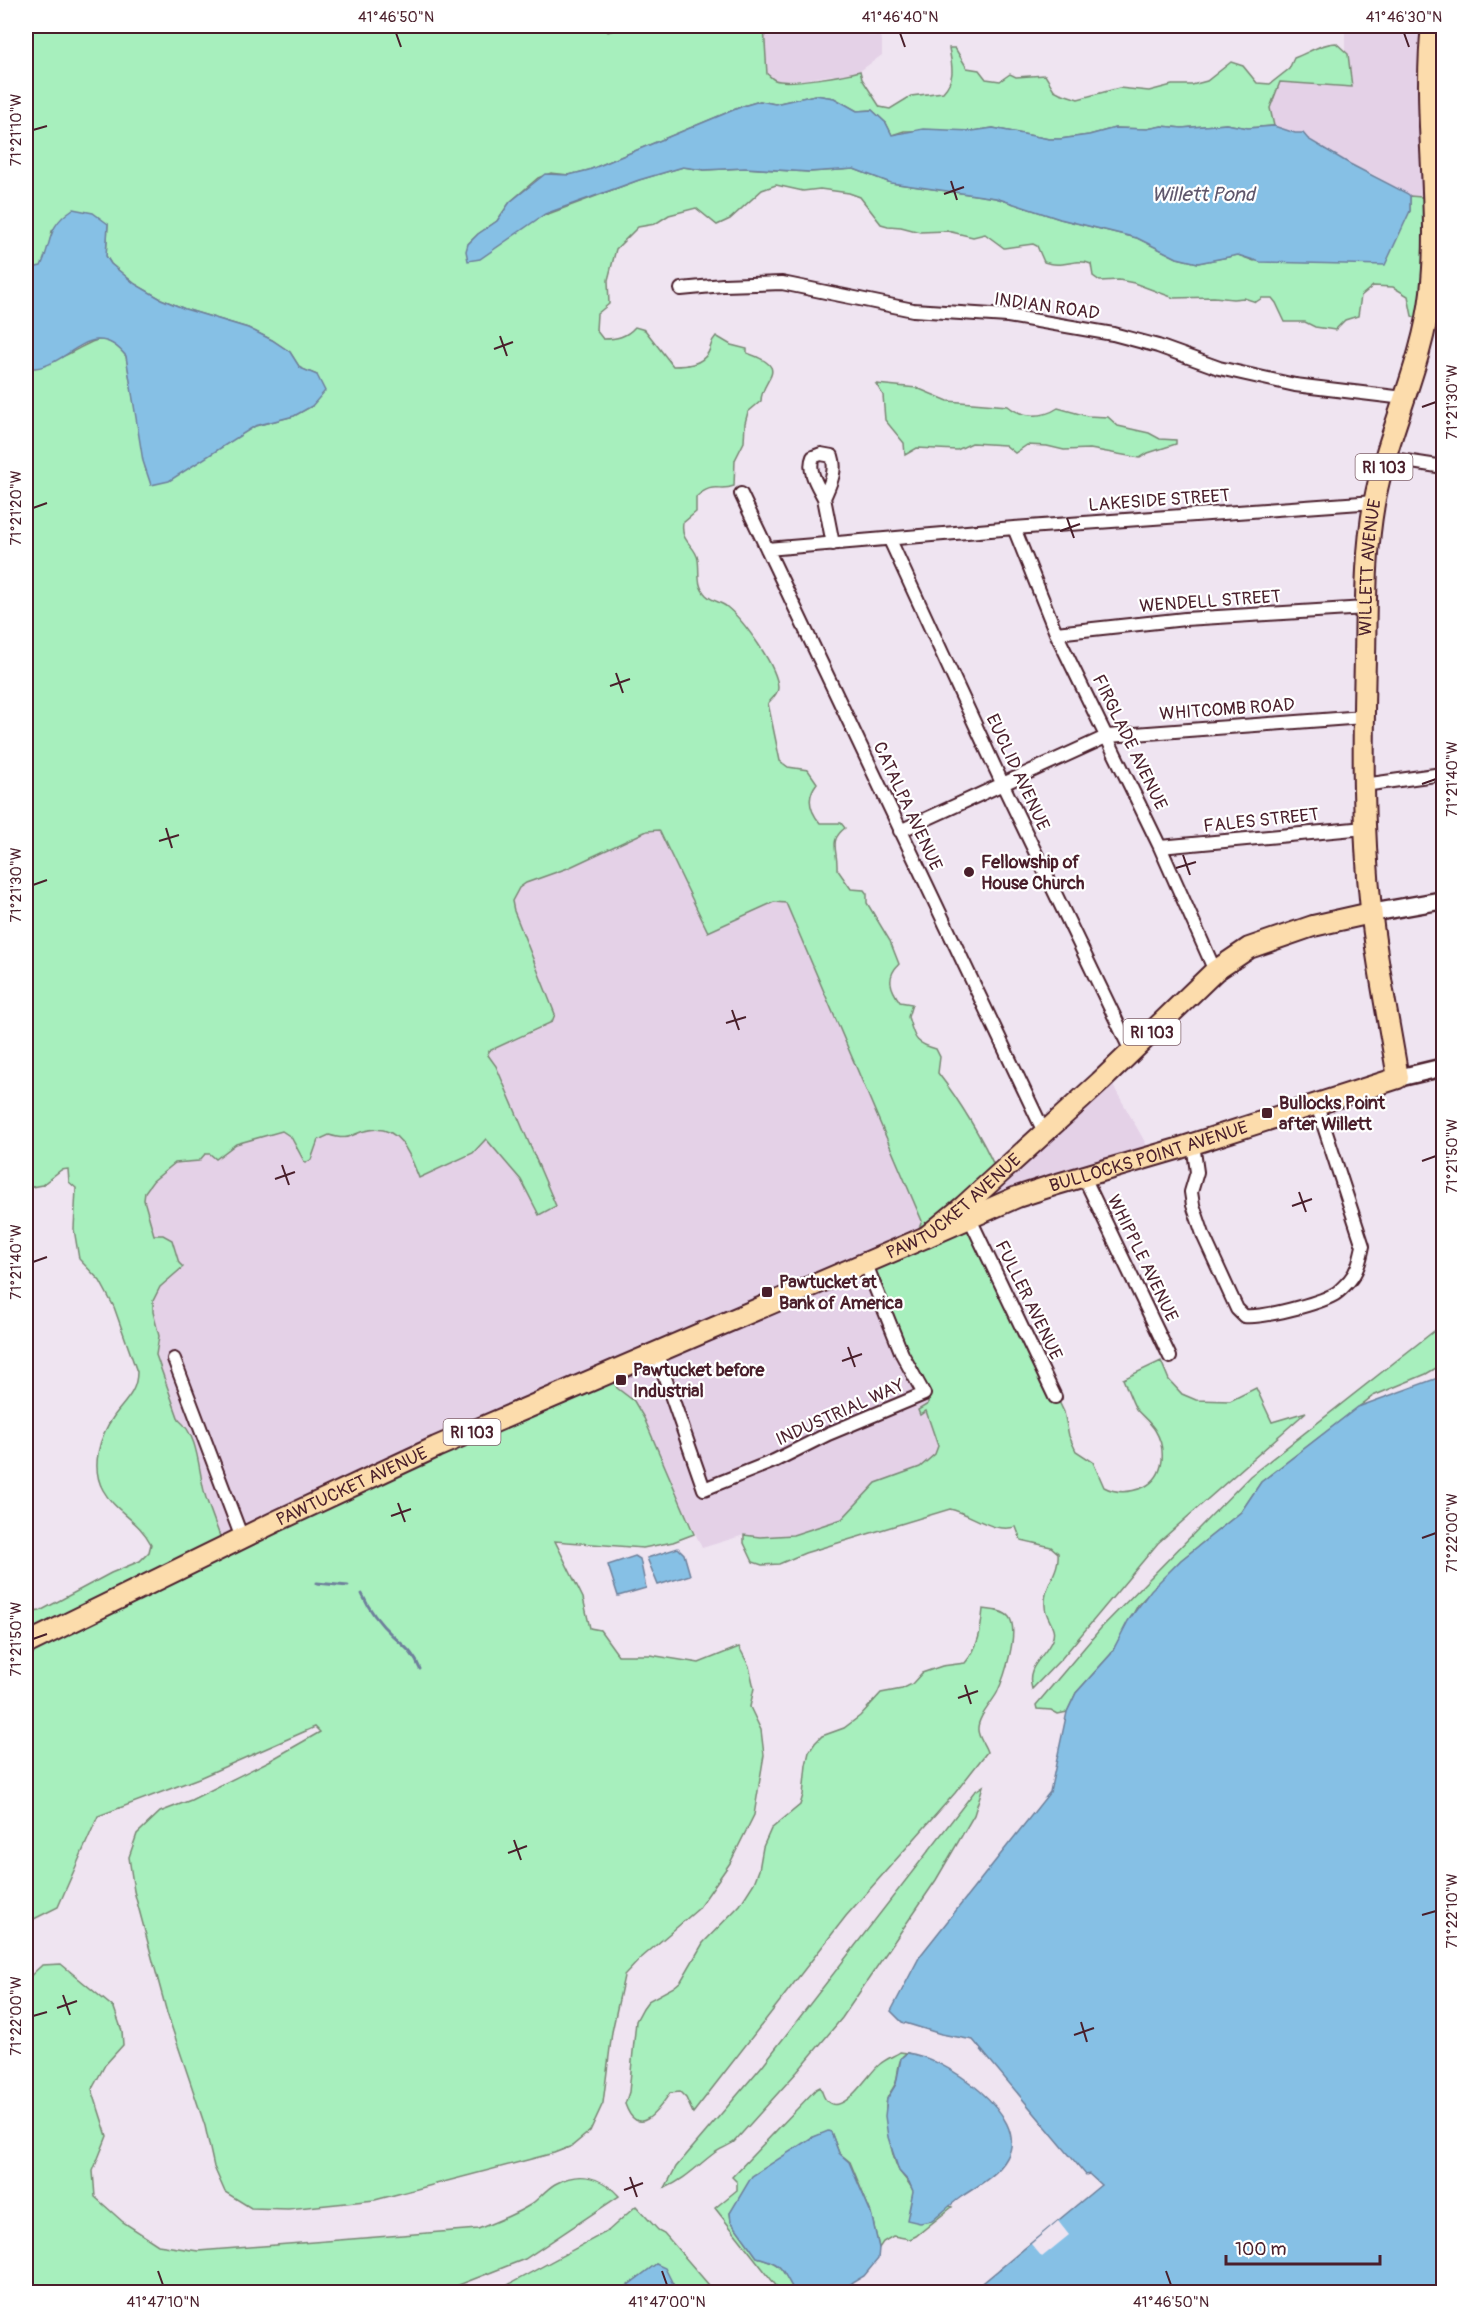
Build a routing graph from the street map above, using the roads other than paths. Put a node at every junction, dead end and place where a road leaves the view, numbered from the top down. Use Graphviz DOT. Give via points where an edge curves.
graph roads {
  1 [pos="1432,26"];
  2 [pos="1437,93"];
  3 [pos="681,289"];
  4 [pos="1404,398"];
  5 [pos="1386,458"];
  6 [pos="1443,467"];
  7 [pos="741,494"];
  8 [pos="824,498"];
  9 [pos="1375,502"];
  10 [pos="1014,528"];
  11 [pos="890,540"];
  12 [pos="832,544"];
  13 [pos="767,549"];
  14 [pos="1366,608"];
  15 [pos="1056,633"];
  16 [pos="1363,717"];
  17 [pos="1108,736"];
  18 [pos="1442,774"];
  19 [pos="1003,785"];
  20 [pos="1364,785"];
  21 [pos="1365,828"];
  22 [pos="900,831"];
  23 [pos="1160,848"];
  24 [pos="1443,900"];
  25 [pos="1371,913"];
  26 [pos="1215,970"];
  27 [pos="1131,1051"];
  28 [pos="1443,1067"];
  29 [pos="1398,1078"];
  30 [pos="1317,1105"];
  31 [pos="1044,1132"];
  32 [pos="1193,1144"];
  33 [pos="1003,1170"];
  34 [pos="1083,1175"];
  35 [pos="1017,1197"];
  36 [pos="967,1213"];
  37 [pos="926,1237"];
  38 [pos="865,1262"];
  39 [pos="656,1352"];
  40 [pos="1170,1357"];
  41 [pos="174,1359"];
  42 [pos="1055,1397"];
  43 [pos="242,1538"];
  44 [pos="26,1644"];
  1 -- 2 [label="main road, WILLETT AVENUE / RI 103" via="1430,46"];
  2 -- 4 [label="main road, WILLETT AVENUE / RI 103" via="1436,234 1431,292"];
  3 -- 4 [label="street, INDIAN ROAD" via="782,283 913,310 1008,316 1113,334 1219,368 1295,385"];
  4 -- 5 [label="main road, WILLETT AVENUE / RI 103"];
  5 -- 6 [label="street"];
  5 -- 9 [label="main road, WILLETT AVENUE / RI 103"];
  7 -- 13 [label="street, CATALPA AVENUE"];
  8 -- 12 [label="street"];
  9 -- 10 [label="street, LAKESIDE STREET"];
  9 -- 14 [label="main road, WILLETT AVENUE / RI 103"];
  10 -- 11 [label="street, LAKESIDE STREET"];
  10 -- 15 [label="street, FIRGLADE AVENUE"];
  11 -- 12 [label="street, LAKESIDE STREET"];
  11 -- 19 [label="street, EUCLID AVENUE"];
  12 -- 13 [label="street, LAKESIDE STREET"];
  13 -- 22 [label="street, CATALPA AVENUE"];
  14 -- 15 [label="street, WENDELL STREET"];
  14 -- 16 [label="main road, WILLETT AVENUE / RI 103"];
  15 -- 17 [label="street, FIRGLADE AVENUE"];
  16 -- 17 [label="street, WHITCOMB ROAD"];
  16 -- 20 [label="main road, WILLETT AVENUE / RI 103"];
  17 -- 19 [label="street, WHITCOMB ROAD"];
  17 -- 23 [label="street, FIRGLADE AVENUE"];
  18 -- 20 [label="street"];
  19 -- 22 [label="street, WHITCOMB ROAD"];
  19 -- 27 [label="street, EUCLID AVENUE"];
  20 -- 21 [label="main road, WILLETT AVENUE / RI 103"];
  21 -- 23 [label="street, FALES STREET"];
  21 -- 25 [label="main road, WILLETT AVENUE / RI 103"];
  22 -- 31 [label="street, CATALPA AVENUE"];
  23 -- 26 [label="street, FIRGLADE AVENUE"];
  24 -- 25 [label="street, PAWTUCKET AVENUE"];
  25 -- 26 [label="main road, PAWTUCKET AVENUE / RI 103" via="1323,923 1249,948"];
  25 -- 29 [label="main road, WILLETT AVENUE / RI 103"];
  26 -- 27 [label="main road, PAWTUCKET AVENUE / RI 103"];
  27 -- 31 [label="main road, PAWTUCKET AVENUE / RI 103"];
  28 -- 29 [label="street, BULLOCKS POINT AVENUE"];
  29 -- 30 [label="main road, BULLOCKS POINT AVENUE / RI 103"];
  30 -- 32 [label="main road, BULLOCKS POINT AVENUE / RI 103"];
  30 -- 32 [label="street" via="1363,1246 1358,1266 1344,1287 1299,1306 1255,1317 1244,1316 1237,1308 1192,1205 1197,1172"];
  31 -- 33 [label="main road, PAWTUCKET AVENUE / RI 103"];
  32 -- 34 [label="main road, BULLOCKS POINT AVENUE / RI 103"];
  33 -- 35 [label="main road"];
  33 -- 36 [label="main road, PAWTUCKET AVENUE / RI 103"];
  34 -- 35 [label="main road, BULLOCKS POINT AVENUE / RI 103"];
  34 -- 40 [label="street, WHIPPLE AVENUE"];
  35 -- 36 [label="main road, BULLOCKS POINT AVENUE / RI 103"];
  36 -- 37 [label="main road, BULLOCKS POINT AVENUE / RI 103"];
  36 -- 42 [label="street, FULLER AVENUE"];
  37 -- 38 [label="main road, PAWTUCKET AVENUE / RI 103"];
  38 -- 39 [label="main road, PAWTUCKET AVENUE / RI 103"];
  38 -- 39 [label="street, INDUSTRIAL WAY" via="902,1354 924,1394 774,1461 704,1489"];
  39 -- 43 [label="main road, PAWTUCKET AVENUE / RI 103" via="436,1447"];
  41 -- 43 [label="street"];
  43 -- 44 [label="main road, PAWTUCKET AVENUE / RI 103"];
}
